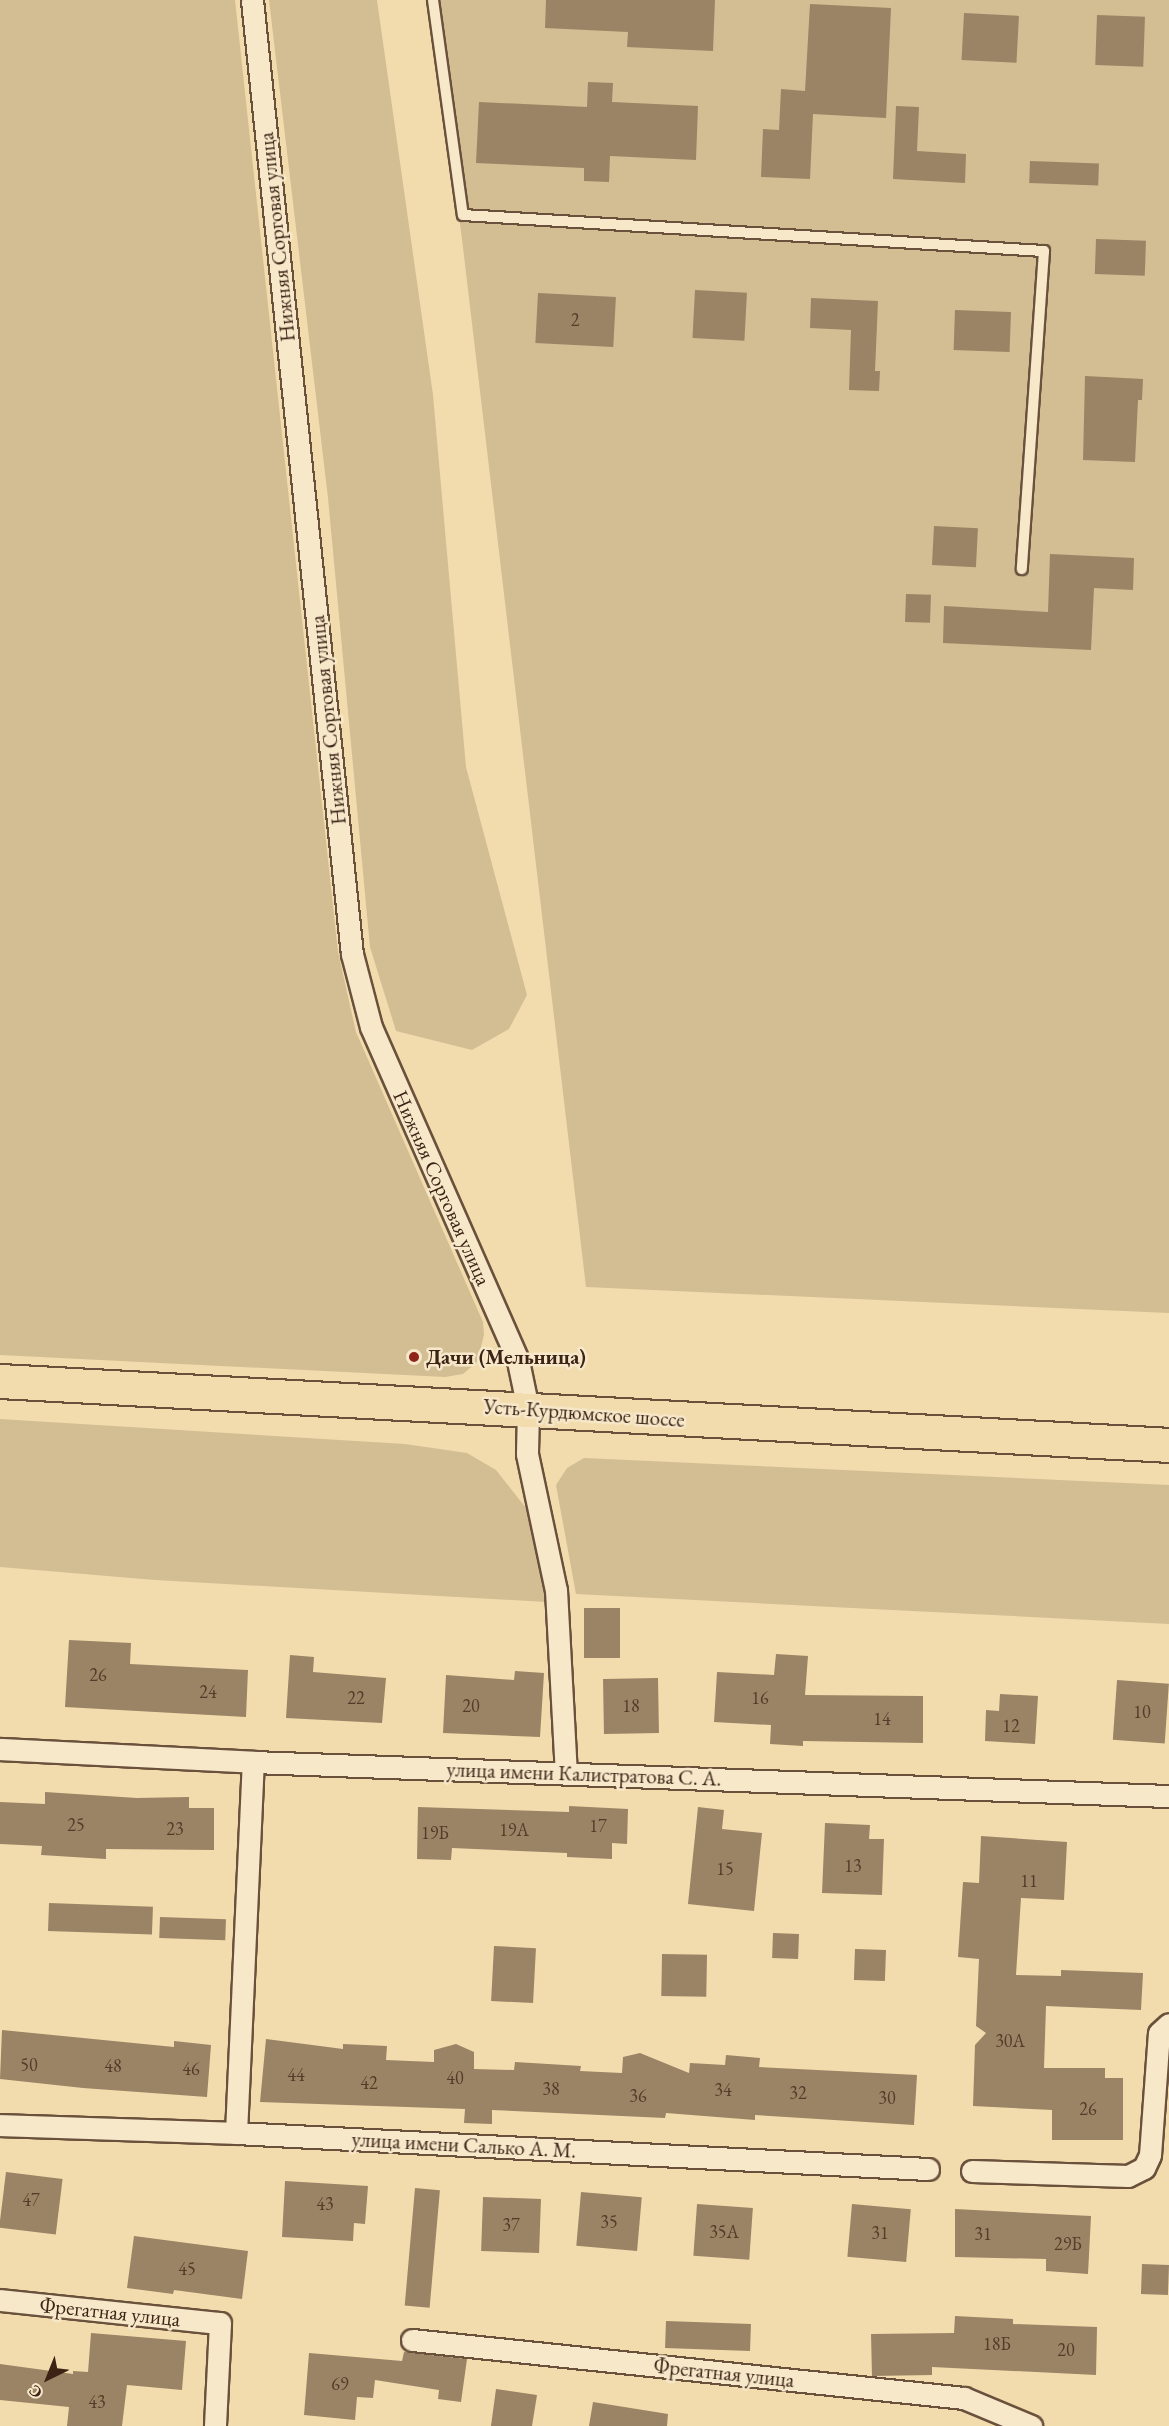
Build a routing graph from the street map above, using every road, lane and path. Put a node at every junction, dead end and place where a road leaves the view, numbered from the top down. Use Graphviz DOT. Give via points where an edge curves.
graph roads {
  1 [pos="252,0"];
  2 [pos="433,0"];
  3 [pos="1022,569"];
  4 [pos="0,1381"];
  5 [pos="528,1409"];
  6 [pos="1169,1445"];
  7 [pos="0,1749"];
  8 [pos="253,1762"];
  9 [pos="566,1772"];
  10 [pos="1169,1796"];
  11 [pos="1169,2024"];
  12 [pos="0,2125"];
  13 [pos="236,2133"];
  14 [pos="928,2169"];
  15 [pos="972,2171"];
  16 [pos="0,2300"];
  17 [pos="412,2340"];
  18 [pos="215,2426"];
  19 [pos="1031,2426"];
  1 -- 5 [label="street, Нижняя Сорговая улица" via="352,954 371,1028 518,1361"];
  2 -- 3 [label="lane" via="463,215 1044,251"];
  4 -- 5 [label="main road, Усть-Курдюмское шоссе"];
  5 -- 6 [label="main road, Усть-Курдюмское шоссе"];
  5 -- 9 [label="street, Нижняя Сорговая улица" via="527,1454 556,1590"];
  7 -- 8 [label="street, улица имени Калистратова С. А."];
  8 -- 9 [label="street, улица имени Калистратова С. А."];
  8 -- 13 [label="street"];
  9 -- 10 [label="street, улица имени Калистратова С. А."];
  11 -- 15 [label="street" via="1159,2033 1150,2155 1144,2168 1128,2176"];
  12 -- 13 [label="street, улица имени Салько А. М."];
  13 -- 14 [label="street, улица имени Салько А. М."];
  16 -- 18 [label="street, Фрегатная улица" via="220,2323"];
  17 -- 19 [label="street, Фрегатная улица" via="964,2398"];
}
